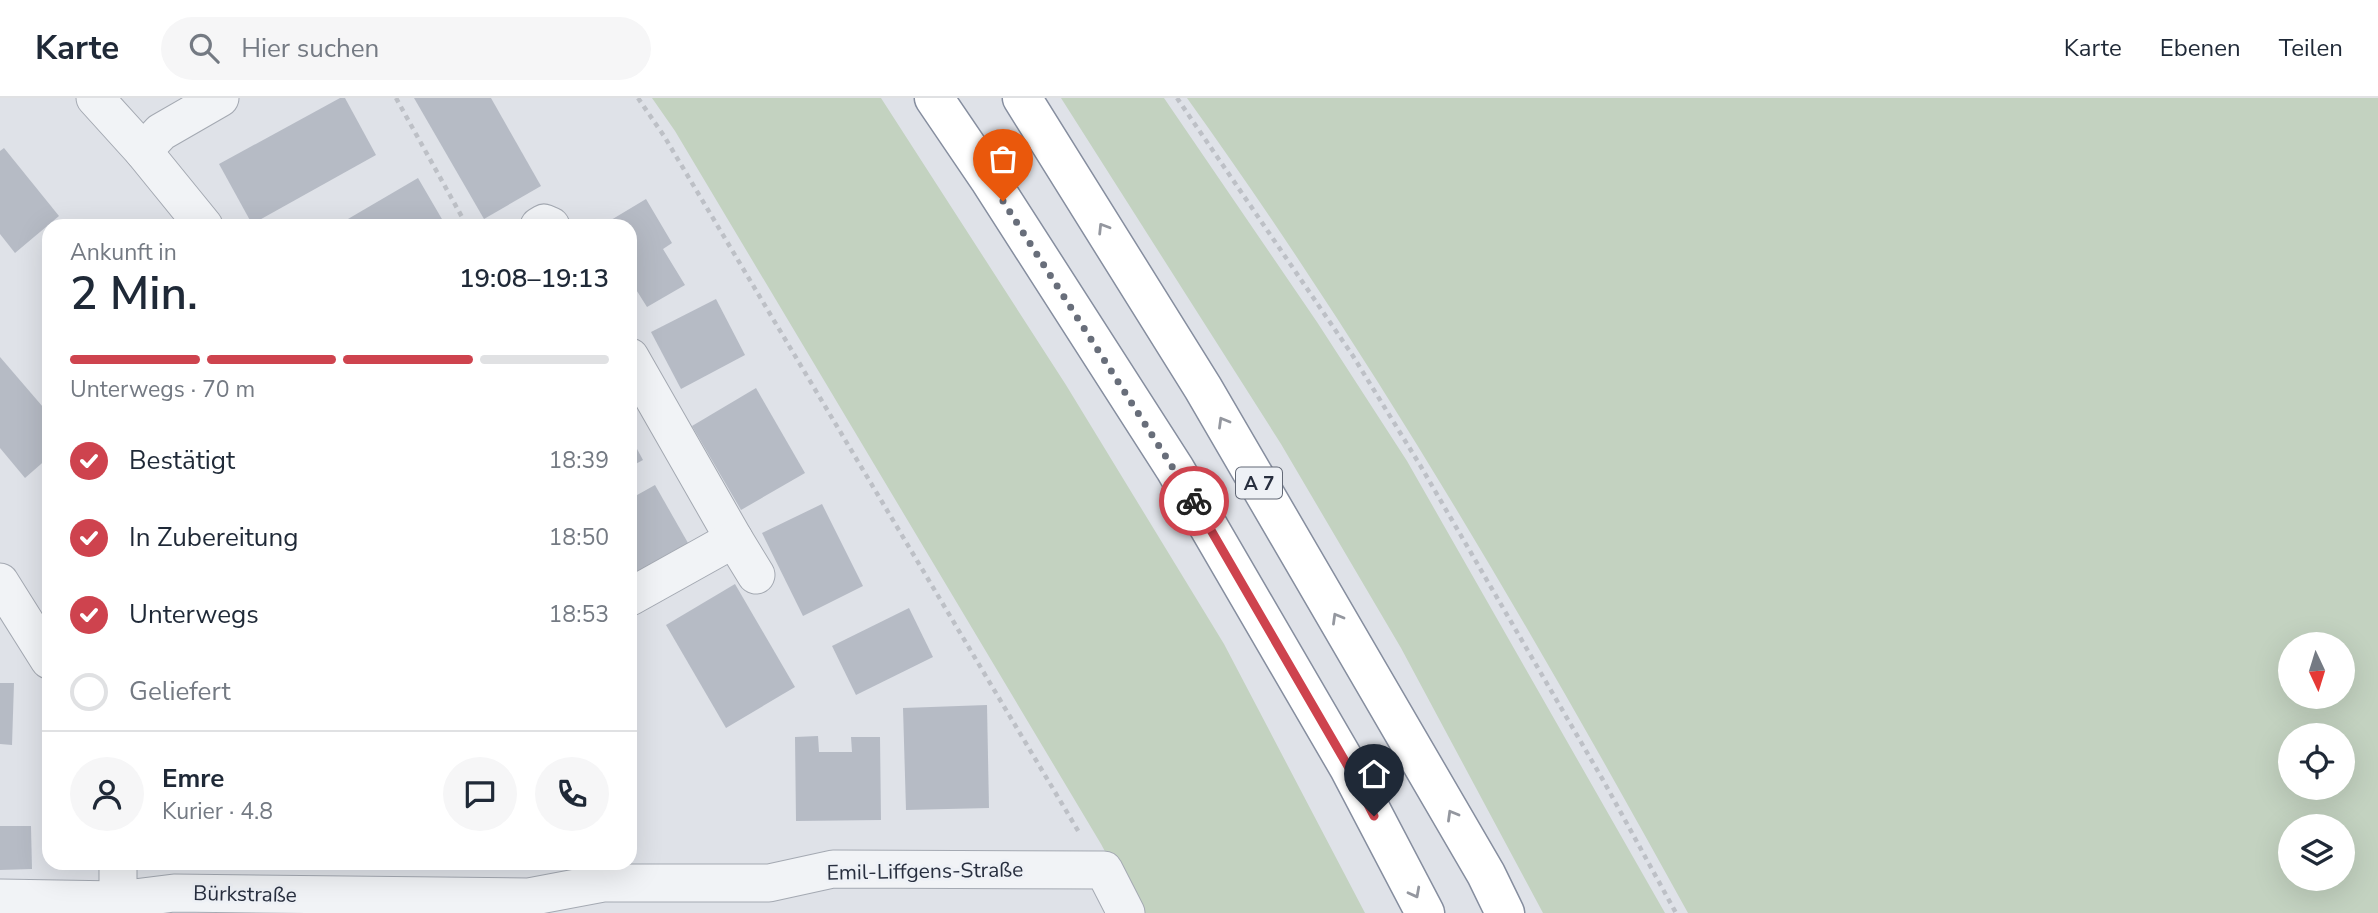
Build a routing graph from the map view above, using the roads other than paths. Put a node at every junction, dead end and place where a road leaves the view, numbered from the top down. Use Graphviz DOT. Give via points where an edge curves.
graph roads {
  1 [pos="95,98"];
  2 [pos="220,98"];
  3 [pos="934,98"];
  4 [pos="1022,98"];
  5 [pos="143,150"];
  6 [pos="198,219"];
  7 [pos="637,369"];
  8 [pos="734,539"];
  9 [pos="756,575"];
  10 [pos="0,582"];
  11 [pos="637,593"];
  12 [pos="42,649"];
  13 [pos="118,870"];
  14 [pos="571,888"];
  15 [pos="0,898"];
  16 [pos="118,900"];
  17 [pos="174,903"];
  18 [pos="1126,913"];
  19 [pos="1425,913"];
  20 [pos="1505,913"];
  1 -- 5 [label="street"];
  2 -- 5 [label="street" via="161,132"];
  3 -- 19 [label="highway, one-way" via="1175,469 1349,768"];
  20 -- 4 [label="highway, A 7, one-way" via="1210,400"];
  5 -- 6 [label="street"];
  7 -- 8 [label="street"];
  8 -- 9 [label="street"];
  8 -- 11 [label="street"];
  10 -- 12 [label="street"];
  13 -- 16 [label="street"];
  14 -- 17 [label="street, Bürkstraße" via="529,897"];
  14 -- 18 [label="street, Emil-Liffgens-Straße" via="603,883 769,883 833,869 1104,870"];
  15 -- 16 [label="street, Bürkstraße"];
  16 -- 17 [label="street, Bürkstraße"];
}
